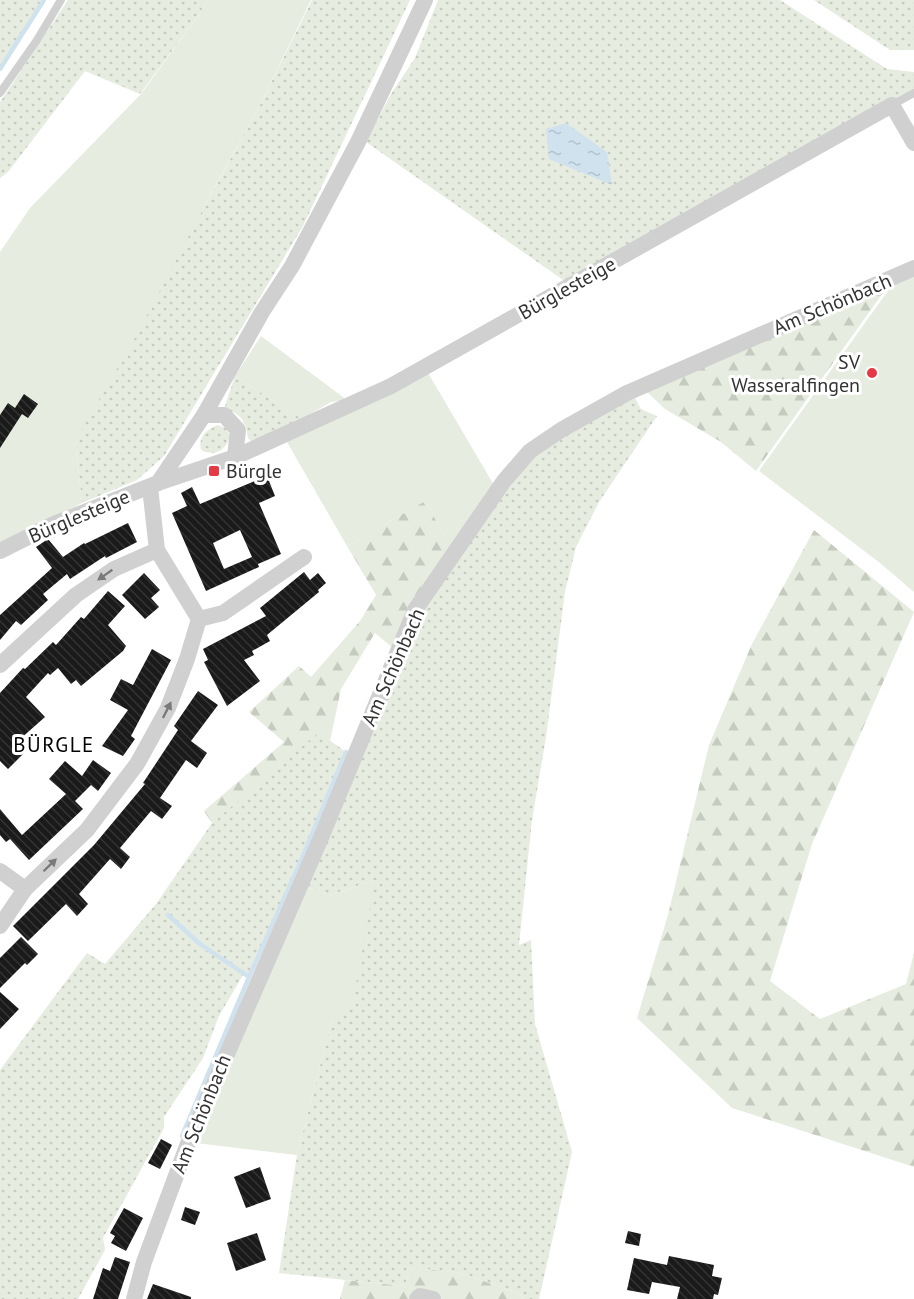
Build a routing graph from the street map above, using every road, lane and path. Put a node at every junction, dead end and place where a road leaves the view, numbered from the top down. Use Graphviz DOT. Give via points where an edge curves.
graph roads {
  1 [pos="61,0"];
  2 [pos="425,0"];
  3 [pos="0,93"];
  4 [pos="914,93"];
  5 [pos="892,105"];
  6 [pos="914,143"];
  7 [pos="914,268"];
  8 [pos="204,415"];
  9 [pos="235,457"];
  10 [pos="154,485"];
  11 [pos="157,550"];
  12 [pos="0,551"];
  13 [pos="304,557"];
  14 [pos="199,619"];
  15 [pos="0,665"];
  16 [pos="0,871"];
  17 [pos="25,889"];
  18 [pos="0,926"];
  19 [pos="134,1299"];
  20 [pos="417,1299"];
  21 [pos="433,1299"];
  1 -- 3 [label="lane"];
  2 -- 8 [label="street" via="358,142 292,266"];
  4 -- 5 [label="lane"];
  5 -- 6 [label="street"];
  5 -- 9 [label="street, Bürglesteige" via="391,386"];
  7 -- 19 [label="street, Am Schönbach" via="627,393 530,451 504,481 415,610 187,1146"];
  8 -- 9 [label="street" via="224,414 238,430"];
  8 -- 10 [label="street"];
  9 -- 10 [label="street, Bürglesteige"];
  10 -- 11 [label="street"];
  10 -- 12 [label="street, Bürglesteige" via="54,524"];
  11 -- 14 [label="street"];
  11 -- 15 [label="street, one-way" via="114,569 76,595"];
  13 -- 14 [label="street" via="223,613"];
  17 -- 14 [label="street, one-way" via="87,830 137,764 168,708"];
  16 -- 17 [label="street"];
  17 -- 18 [label="street"];
  20 -- 21 [label="street"];
}
